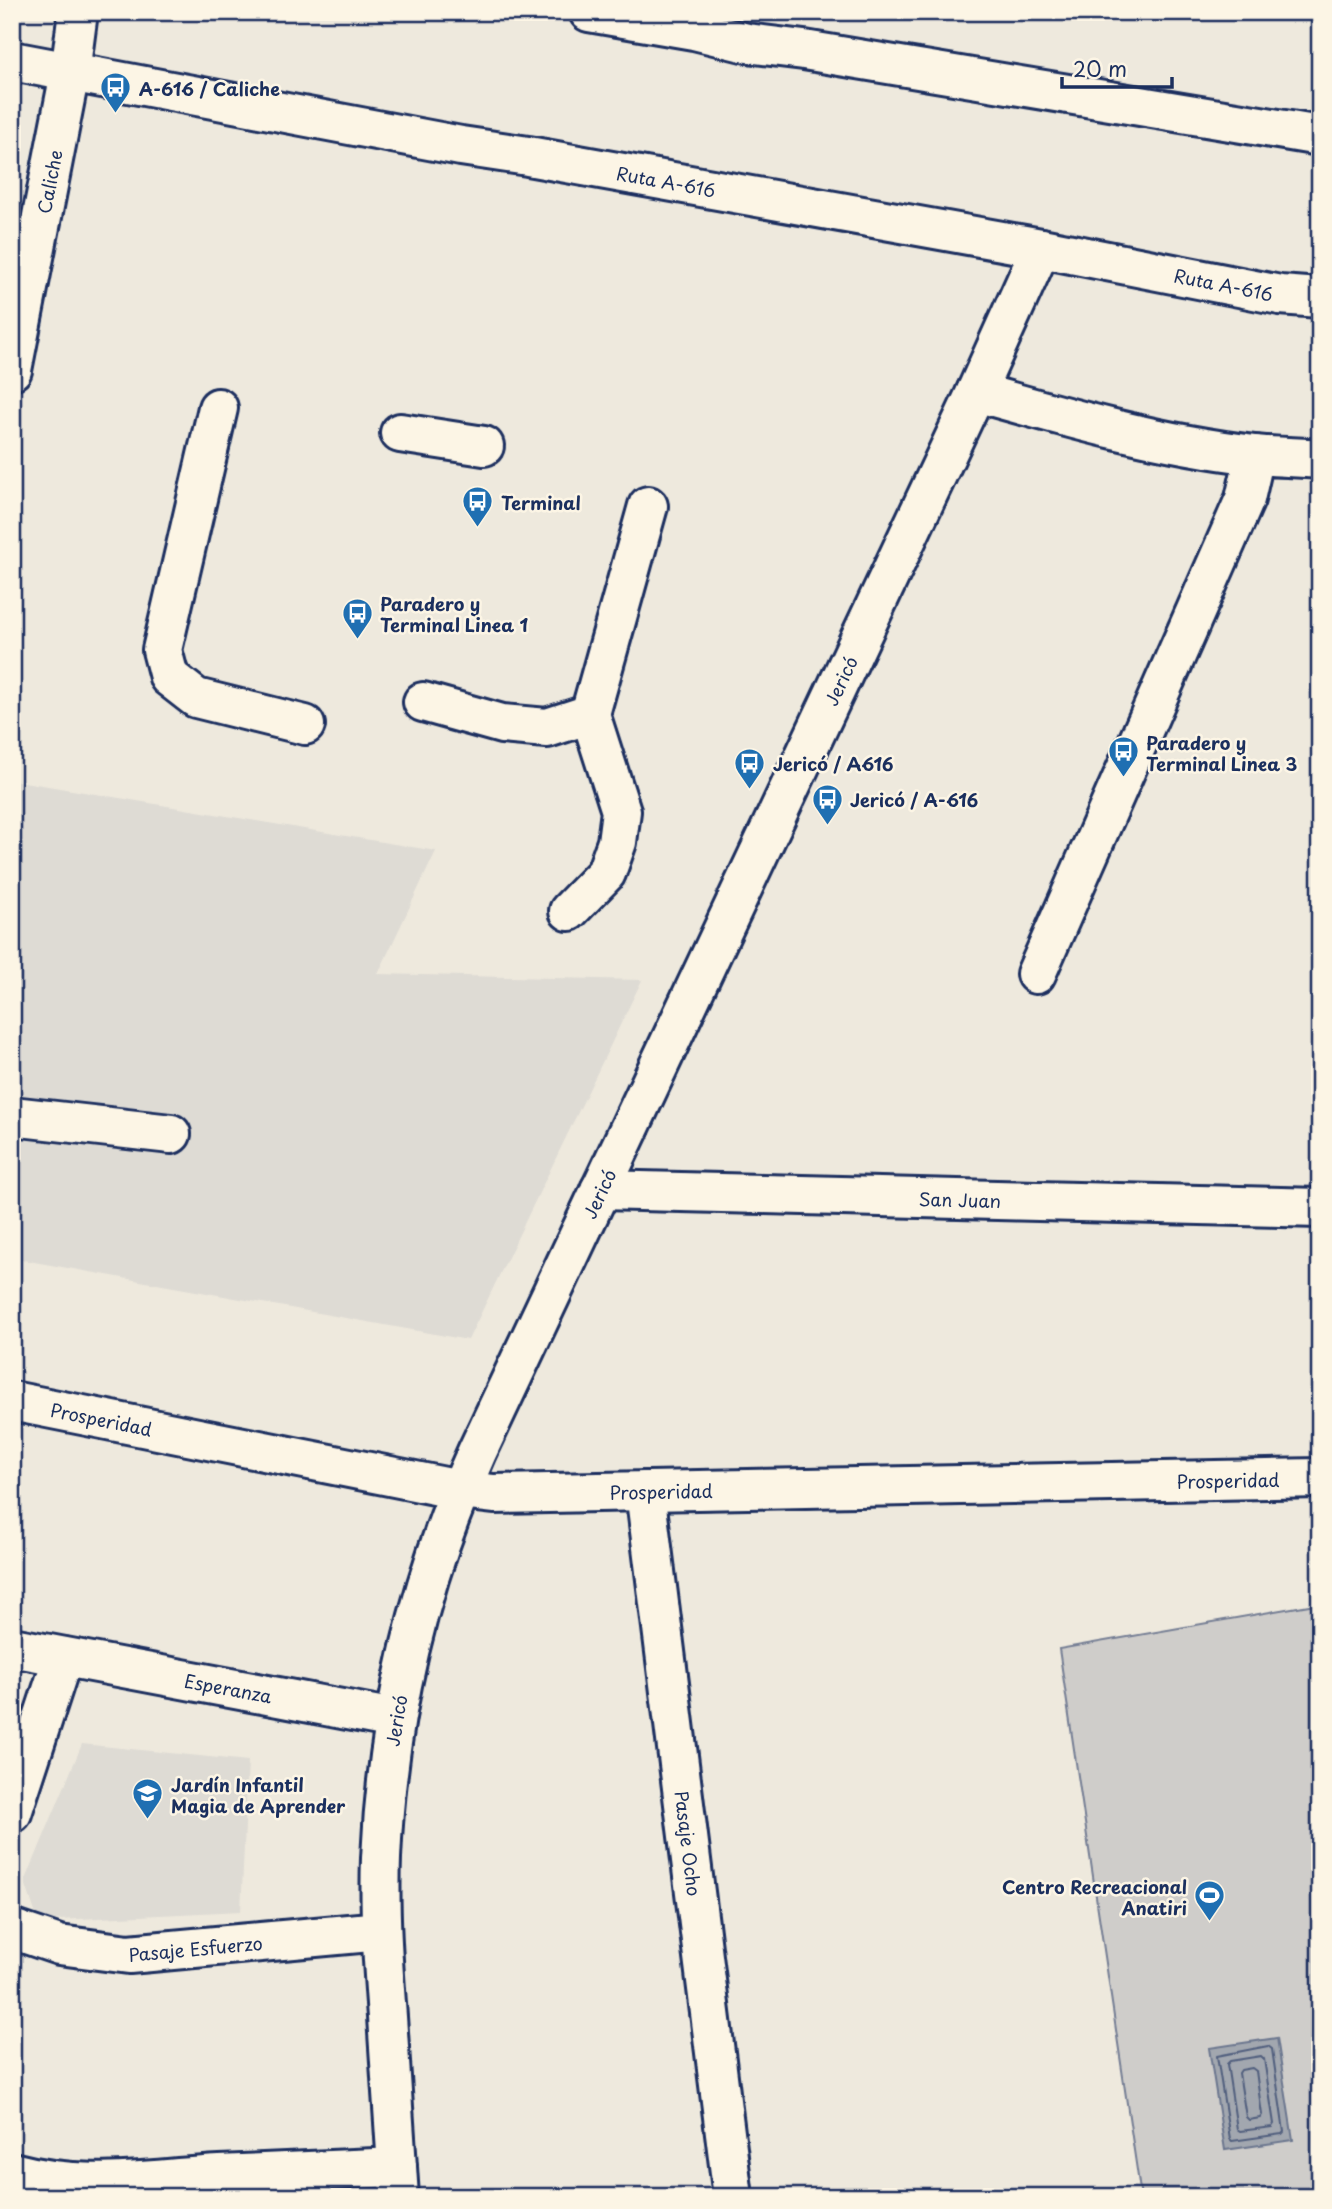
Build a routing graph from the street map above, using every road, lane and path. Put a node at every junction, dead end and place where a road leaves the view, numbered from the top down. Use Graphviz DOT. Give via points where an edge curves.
graph roads {
  1 [pos="78,12"];
  2 [pos="589,12"];
  3 [pos="12,61"];
  4 [pos="70,73"];
  5 [pos="1320,136"];
  6 [pos="1041,248"];
  7 [pos="1320,298"];
  8 [pos="12,370"];
  9 [pos="976,392"];
  10 [pos="218,408"];
  11 [pos="400,433"];
  12 [pos="484,446"];
  13 [pos="1255,455"];
  14 [pos="1320,459"];
  15 [pos="648,506"];
  16 [pos="423,702"];
  17 [pos="590,714"];
  18 [pos="305,725"];
  19 [pos="569,911"];
  20 [pos="1036,974"];
  21 [pos="12,1116"];
  22 [pos="171,1134"];
  23 [pos="600,1190"];
  24 [pos="1320,1209"];
  25 [pos="12,1401"];
  26 [pos="1320,1478"];
  27 [pos="460,1490"];
  28 [pos="645,1491"];
  29 [pos="12,1647"];
  30 [pos="63,1657"];
  31 [pos="395,1719"];
  32 [pos="12,1813"];
  33 [pos="12,1929"];
  34 [pos="381,1931"];
  35 [pos="12,2172"];
  36 [pos="398,2182"];
  37 [pos="218,2186"];
  38 [pos="121,2190"];
  39 [pos="733,2197"];
  1 -- 4 [label="street, Caliche"];
  2 -- 5 [label="street" via="747,43"];
  3 -- 4 [label="street, Ruta A-616"];
  4 -- 6 [label="street, Ruta A-616"];
  4 -- 8 [label="street, Caliche"];
  6 -- 7 [label="street, Ruta A-616" via="1280,295"];
  6 -- 9 [label="street, Jericó"];
  9 -- 13 [label="street" via="1093,425"];
  9 -- 23 [label="street, Jericó"];
  10 -- 18 [label="street" via="162,650 169,677 196,698"];
  11 -- 12 [label="street"];
  13 -- 14 [label="street"];
  13 -- 20 [label="street" via="1245,499"];
  15 -- 17 [label="street"];
  16 -- 17 [label="street" via="502,724 547,727"];
  17 -- 19 [label="street" via="621,811 606,873"];
  21 -- 22 [label="street"];
  23 -- 24 [label="street, San Juan"];
  23 -- 27 [label="street, Jericó"];
  25 -- 27 [label="street, Prosperidad"];
  26 -- 28 [label="street, Prosperidad"];
  27 -- 28 [label="street, Prosperidad" via="494,1494"];
  27 -- 31 [label="street, Jericó" via="418,1614"];
  28 -- 39 [label="street, Pasaje Ocho"];
  29 -- 30 [label="street, Esperanza"];
  30 -- 31 [label="street, Esperanza"];
  30 -- 32 [label="street"];
  31 -- 34 [label="street, Jericó" via="381,1859"];
  33 -- 34 [label="street, Pasaje Esfuerzo" via="70,1947 128,1954"];
  34 -- 36 [label="street, Jericó"];
  35 -- 38 [label="street"];
  36 -- 37 [label="street"];
  37 -- 38 [label="street"];
}
